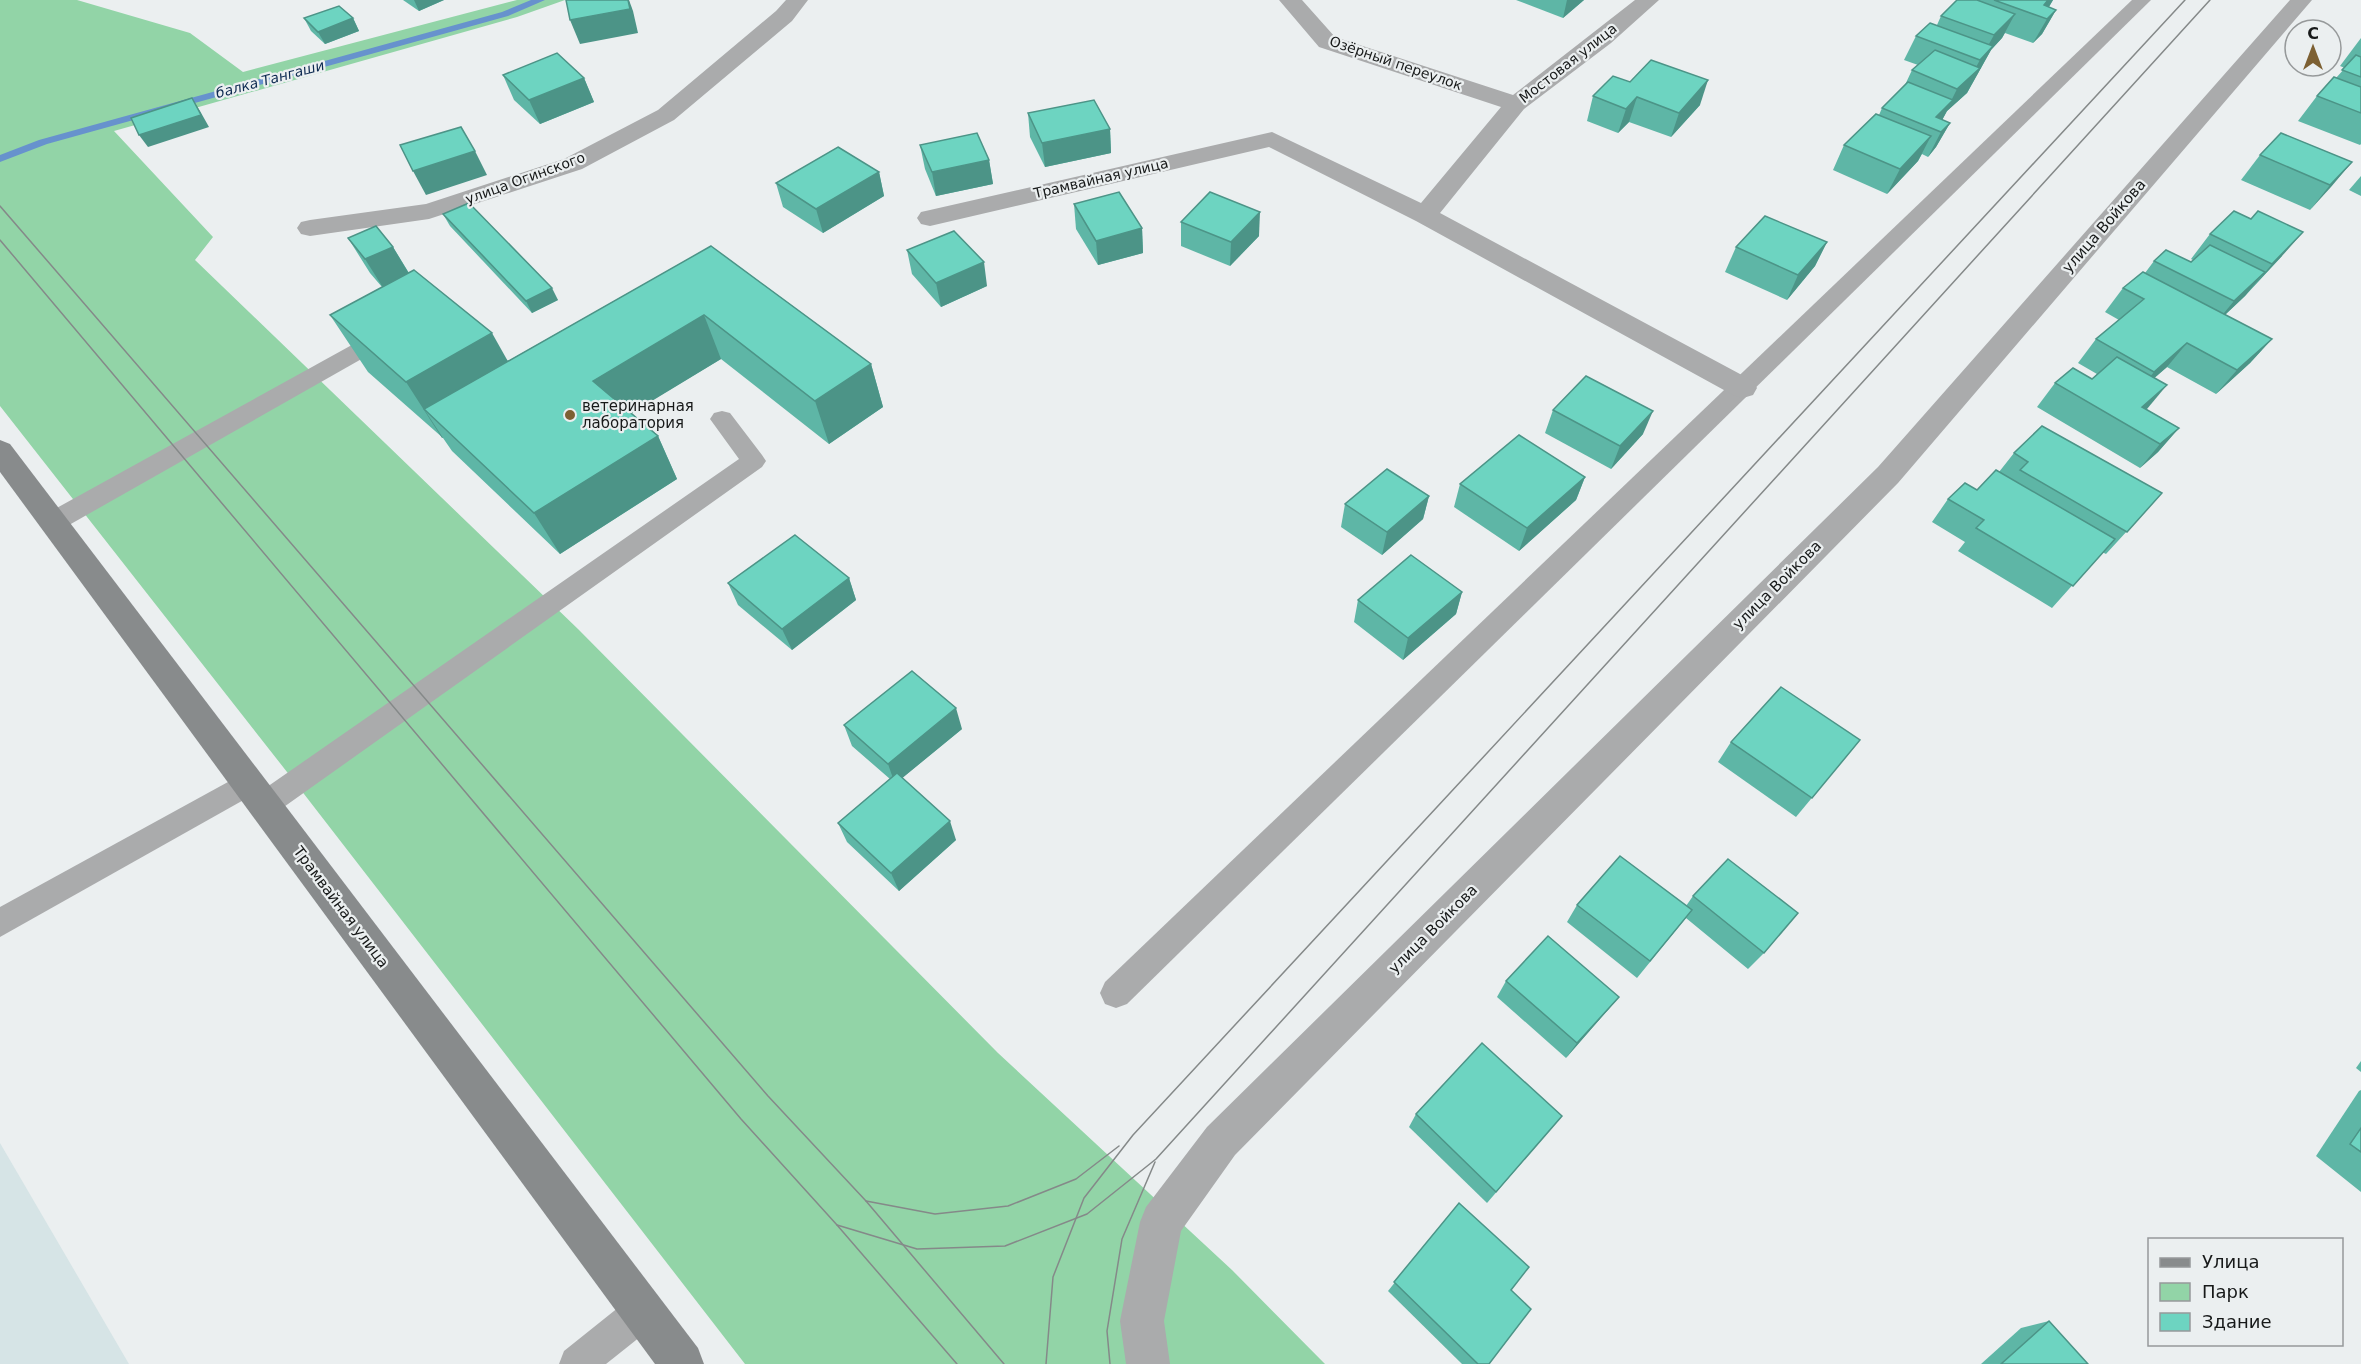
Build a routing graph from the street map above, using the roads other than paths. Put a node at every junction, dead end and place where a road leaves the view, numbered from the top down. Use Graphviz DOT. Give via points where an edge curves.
graph roads {
  1 [pos="797,0"];
  2 [pos="1290,0"];
  3 [pos="1648,0"];
  4 [pos="2142,0"];
  5 [pos="2301,0"];
  6 [pos="1516,104"];
  7 [pos="1425,215"];
  8 [pos="930,218"];
  9 [pos="310,228"];
  10 [pos="404,326"];
  11 [pos="1743,388"];
  12 [pos="722,419"];
  13 [pos="0,451"];
  14 [pos="53,522"];
  15 [pos="256,794"];
  16 [pos="0,923"];
  17 [pos="1116,993"];
  18 [pos="642,1312"];
  19 [pos="577,1364"];
  20 [pos="682,1364"];
  21 [pos="1148,1364"];
  1 -- 9 [label="street, улица Огинского" via="784,16 666,115 573,164 429,211"];
  2 -- 6 [label="street, Озёрный переулок" via="1327,42"];
  3 -- 6 [label="street, Мостовая улица"];
  4 -- 11 [label="lane"];
  5 -- 21 [label="street, улица Войкова" via="1888,475 1221,1141 1161,1222 1142,1320"];
  6 -- 7 [label="street, Мостовая улица"];
  7 -- 8 [label="street, Трамвайная улица" via="1272,139"];
  7 -- 11 [label="street"];
  10 -- 14 [label="lane"];
  11 -- 17 [label="lane"];
  12 -- 15 [label="lane" via="754,461"];
  13 -- 14 [label="main road, Трамвайная улица"];
  14 -- 15 [label="main road, Трамвайная улица"];
  15 -- 16 [label="lane"];
  15 -- 18 [label="main road, Трамвайная улица"];
  18 -- 19 [label="lane"];
  18 -- 20 [label="main road, Трамвайная улица"];
}
